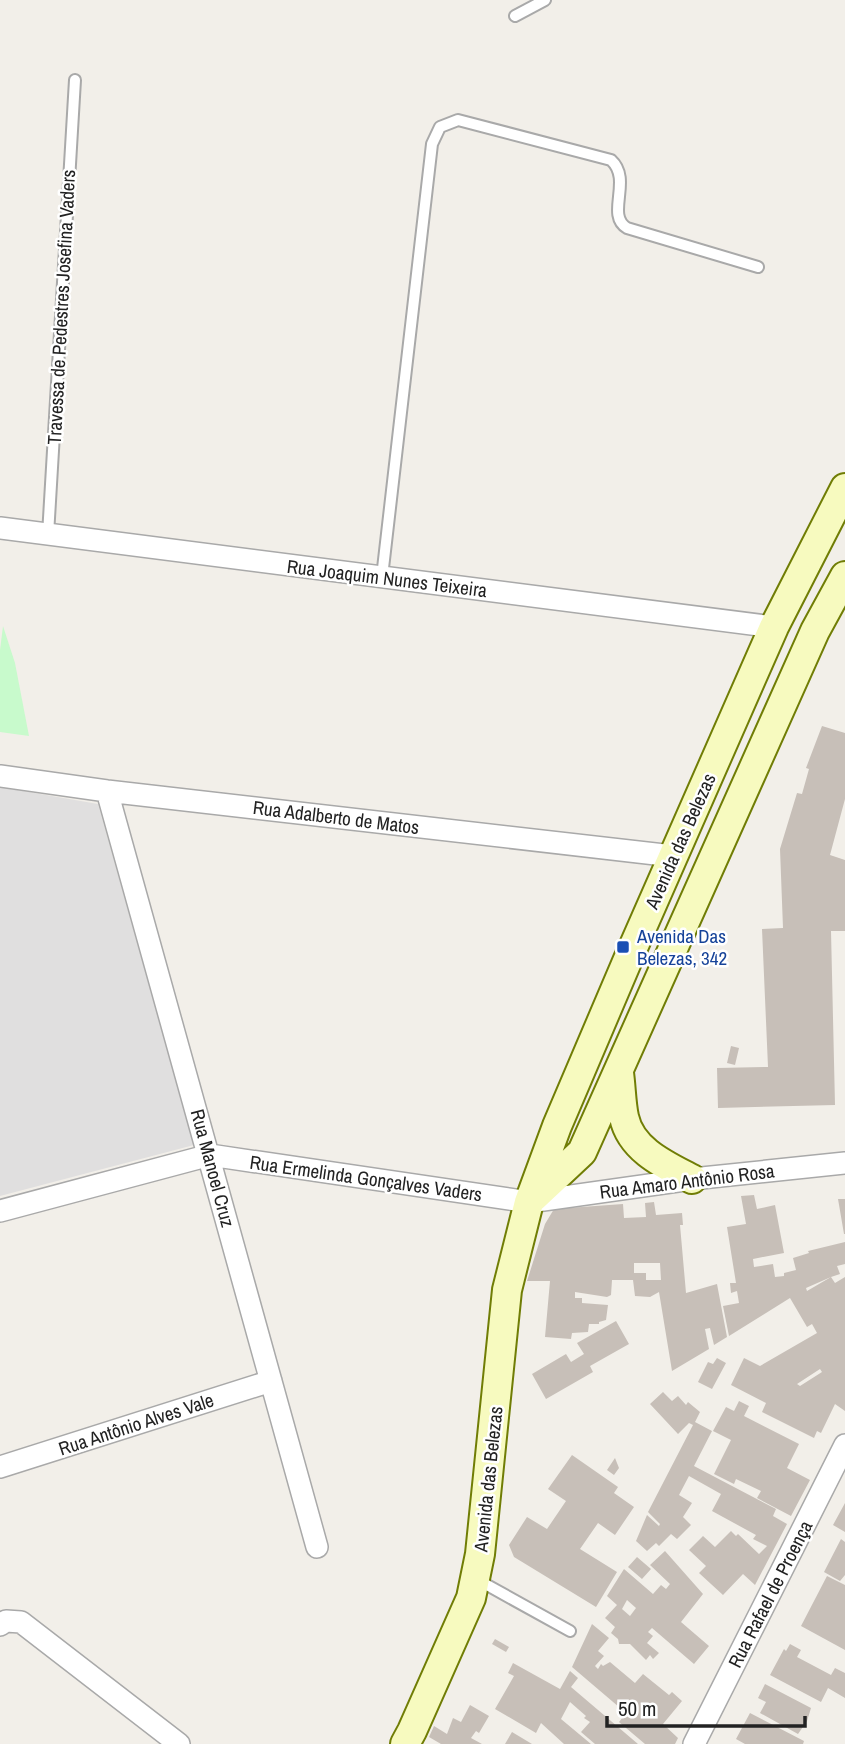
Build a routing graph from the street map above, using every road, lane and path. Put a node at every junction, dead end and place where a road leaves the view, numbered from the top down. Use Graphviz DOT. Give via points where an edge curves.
graph roads {
  1 [pos="545,0"];
  2 [pos="515,16"];
  3 [pos="75,80"];
  4 [pos="758,267"];
  5 [pos="845,488"];
  6 [pos="0,528"];
  7 [pos="48,535"];
  8 [pos="845,576"];
  9 [pos="382,577"];
  10 [pos="774,627"];
  11 [pos="0,776"];
  12 [pos="107,791"];
  13 [pos="673,856"];
  14 [pos="619,1070"];
  15 [pos="557,1126"];
  16 [pos="582,1152"];
  17 [pos="209,1155"];
  18 [pos="845,1163"];
  19 [pos="692,1179"];
  20 [pos="529,1202"];
  21 [pos="0,1211"];
  22 [pos="271,1381"];
  23 [pos="845,1445"];
  24 [pos="0,1467"];
  25 [pos="317,1547"];
  26 [pos="475,1578"];
  27 [pos="3,1623"];
  28 [pos="570,1631"];
  29 [pos="179,1744"];
  30 [pos="405,1744"];
  31 [pos="694,1744"];
  1 -- 2 [label="lane"];
  3 -- 7 [label="lane, Travessa de Pedestres Josefina Vaders"];
  4 -- 9 [label="lane" via="620,224 621,178 611,160 458,120 440,127 432,144"];
  5 -- 10 [label="street, Avenida das Belezas"];
  6 -- 7 [label="street, Rua Joaquim Nunes Teixeira"];
  7 -- 9 [label="street, Rua Joaquim Nunes Teixeira"];
  8 -- 14 [label="street, Avenida das Belezas" via="815,631"];
  9 -- 10 [label="street, Rua Joaquim Nunes Teixeira"];
  10 -- 13 [label="street, Avenida das Belezas"];
  11 -- 12 [label="street, Rua Adalberto de Matos"];
  12 -- 13 [label="street, Rua Adalberto de Matos"];
  12 -- 17 [label="street, Rua Manoel Cruz"];
  13 -- 15 [label="street, Avenida das Belezas"];
  14 -- 16 [label="street, Avenida das Belezas"];
  14 -- 19 [label="street" via="624,1119 636,1144"];
  15 -- 16 [label="street" via="564,1139"];
  15 -- 20 [label="street, Avenida das Belezas"];
  16 -- 20 [label="street, Avenida das Belezas"];
  17 -- 20 [label="street, Rua Ermelinda Gonçalves Vaders"];
  17 -- 21 [label="street, Rua Ermelinda Gonçalves Vaders"];
  17 -- 22 [label="street, Rua Manoel Cruz"];
  18 -- 19 [label="street, Rua Amaro Antônio Rosa"];
  19 -- 20 [label="street, Rua Amaro Antônio Rosa"];
  20 -- 26 [label="street, Avenida das Belezas" via="507,1290"];
  22 -- 24 [label="street, Rua Antônio Alves Vale"];
  22 -- 25 [label="street, Rua Manoel Cruz"];
  23 -- 31 [label="street, Rua Rafael de Proença"];
  26 -- 28 [label="lane"];
  26 -- 30 [label="street, Avenida das Belezas" via="471,1598"];
  27 -- 29 [label="street" via="21,1622"];
}
